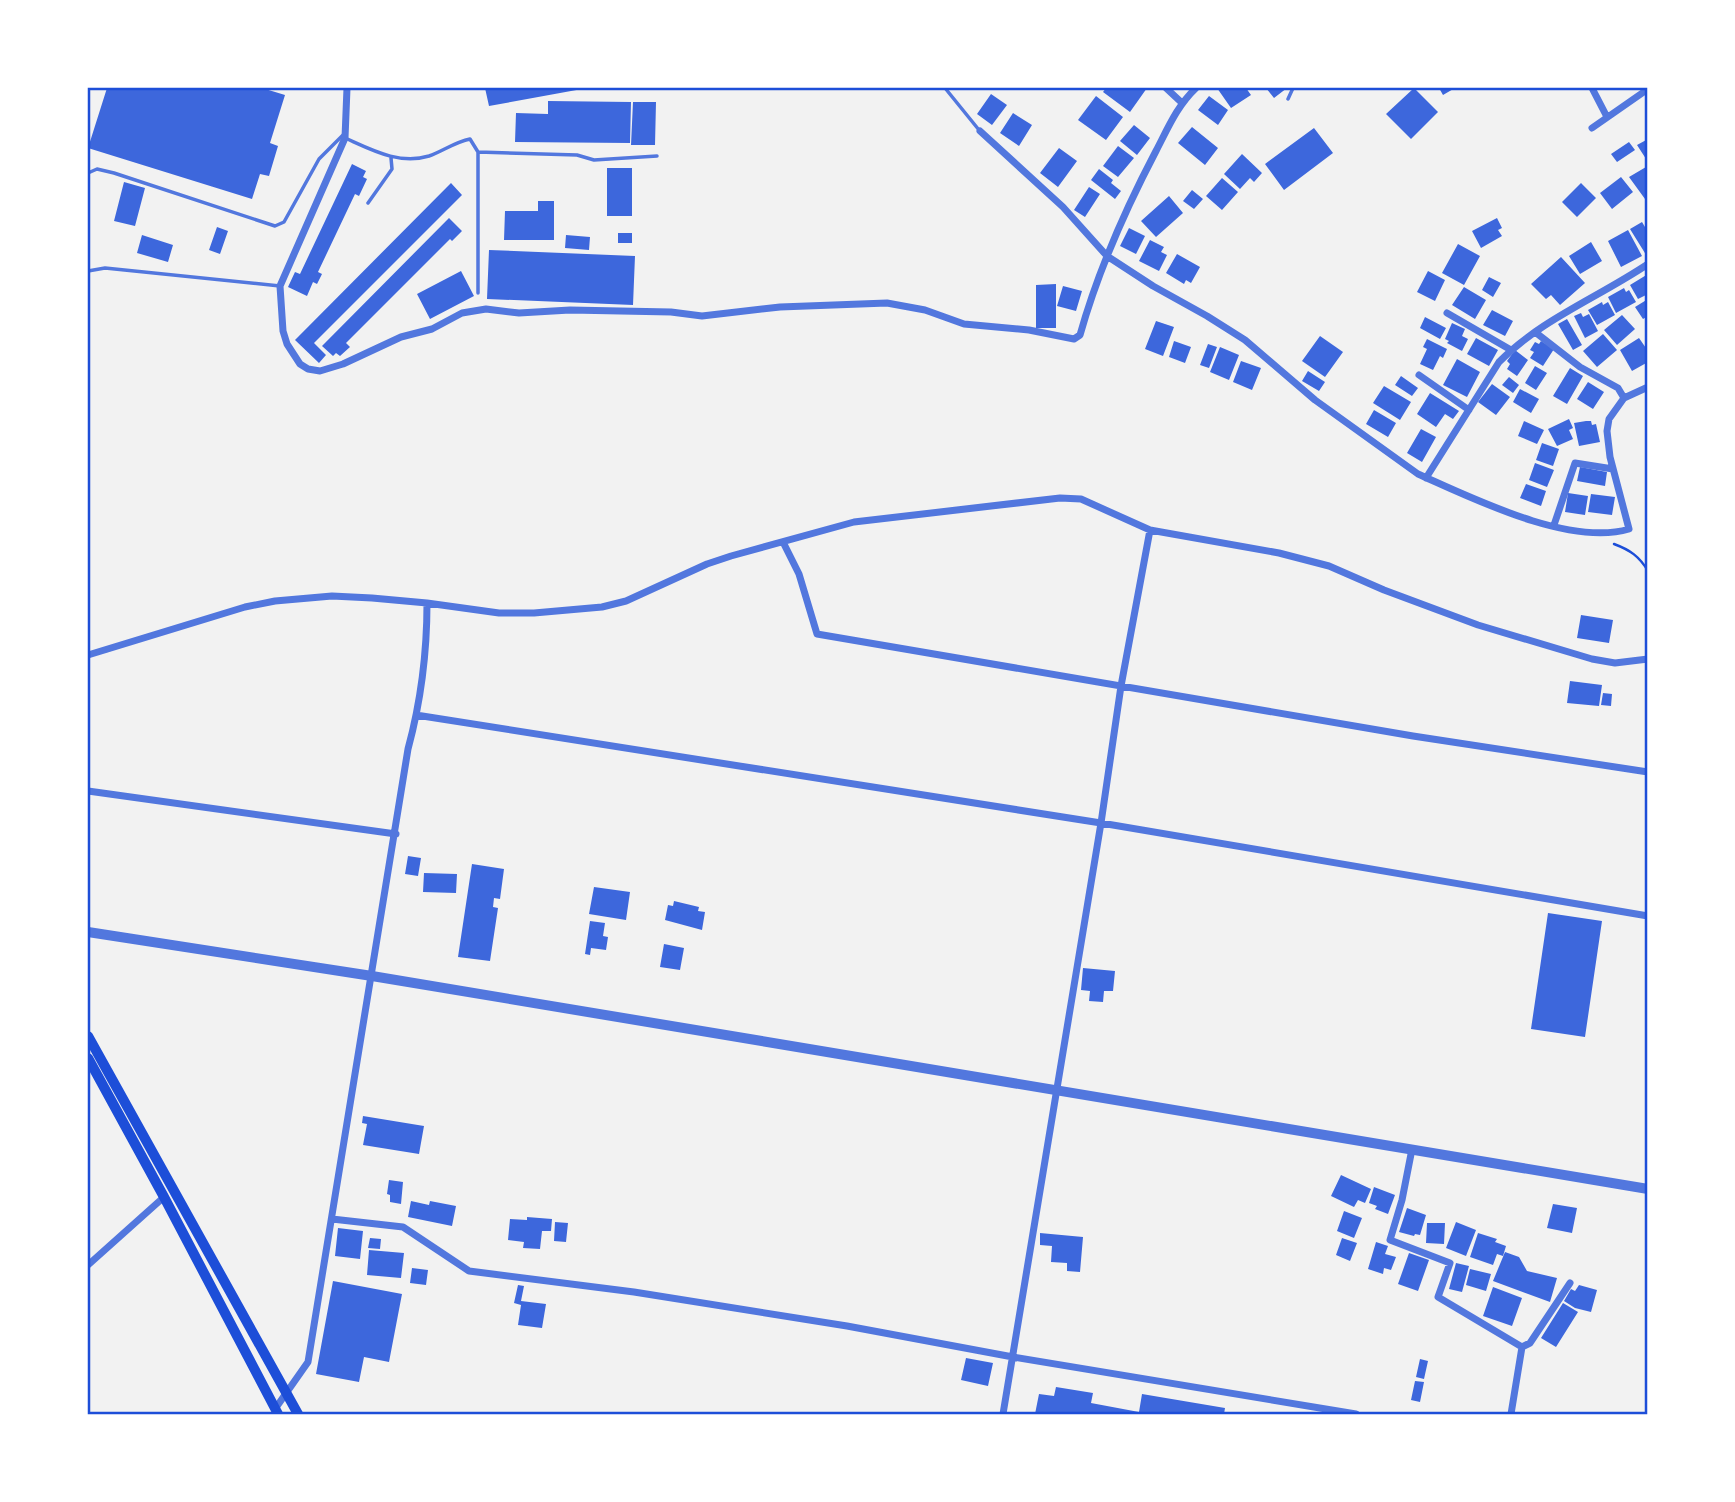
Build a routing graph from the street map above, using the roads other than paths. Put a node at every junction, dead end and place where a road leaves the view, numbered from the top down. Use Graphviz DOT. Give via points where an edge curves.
graph roads {
  1 [pos="347,88"];
  2 [pos="946,88"];
  3 [pos="1166,88"];
  4 [pos="1196,88"];
  5 [pos="1293,88"];
  6 [pos="1592,88"];
  7 [pos="1647,89"];
  8 [pos="1288,99"];
  9 [pos="1181,102"];
  10 [pos="1607,117"];
  11 [pos="1592,128"];
  12 [pos="980,131"];
  13 [pos="345,135"];
  14 [pos="478,152"];
  15 [pos="657,156"];
  16 [pos="391,158"];
  17 [pos="88,173"];
  18 [pos="368,203"];
  19 [pos="1107,256"];
  20 [pos="1647,264"];
  21 [pos="88,271"];
  22 [pos="280,286"];
  23 [pos="478,293"];
  24 [pos="1447,313"];
  25 [pos="1535,332"];
  26 [pos="1511,350"];
  27 [pos="1419,375"];
  28 [pos="1647,387"];
  29 [pos="1623,398"];
  30 [pos="1469,410"];
  31 [pos="1613,469"];
  32 [pos="1426,478"];
  33 [pos="1554,525"];
  34 [pos="1150,530"];
  35 [pos="783,542"];
  36 [pos="427,603"];
  37 [pos="88,654"];
  38 [pos="1647,659"];
  39 [pos="1121,687"];
  40 [pos="415,715"];
  41 [pos="1647,772"];
  42 [pos="88,791"];
  43 [pos="1101,824"];
  44 [pos="396,834"];
  45 [pos="1647,916"];
  46 [pos="88,932"];
  47 [pos="372,976"];
  48 [pos="88,1036"];
  49 [pos="88,1058"];
  50 [pos="1056,1090"];
  51 [pos="1412,1149"];
  52 [pos="1647,1189"];
  53 [pos="164,1197"];
  54 [pos="332,1219"];
  55 [pos="88,1265"];
  56 [pos="1570,1283"];
  57 [pos="1522,1347"];
  58 [pos="1013,1357"];
  59 [pos="286,1392"];
  60 [pos="276,1412"];
  61 [pos="298,1415"];
  62 [pos="1003,1415"];
  63 [pos="1356,1415"];
  64 [pos="1511,1415"];
  1 -- 13 [label="street"];
  2 -- 12 [label="lane"];
  3 -- 9 [label="street"];
  4 -- 9 [label="street"];
  5 -- 8 [label="lane"];
  6 -- 10 [label="street"];
  7 -- 10 [label="street"];
  9 -- 19 [label="street"];
  10 -- 11 [label="street"];
  12 -- 19 [label="street" via="1063,207"];
  13 -- 16 [label="lane"];
  13 -- 17 [label="lane" via="319,159 284,222 275,226 114,173 97,169"];
  13 -- 22 [label="street"];
  14 -- 15 [label="lane" via="577,155 594,160"];
  14 -- 16 [label="lane" via="470,139 429,156"];
  14 -- 23 [label="lane"];
  16 -- 18 [label="lane" via="392,169"];
  19 -- 22 [label="street" via="1080,335 1074,339 964,324 887,303 780,307 702,316 486,309 462,313 432,329 320,370 300,364 287,344"];
  19 -- 32 [label="street" via="1245,340 1315,400"];
  20 -- 25 [label="street"];
  21 -- 22 [label="lane" via="104,268"];
  24 -- 26 [label="street"];
  25 -- 26 [label="street"];
  25 -- 29 [label="street" via="1580,367 1618,388"];
  26 -- 30 [label="street"];
  27 -- 30 [label="street"];
  28 -- 29 [label="street"];
  29 -- 31 [label="street" via="1607,431"];
  30 -- 32 [label="street"];
  31 -- 33 [label="street" via="1575,463"];
  31 -- 33 [label="street" via="1629,529 1595,534"];
  32 -- 33 [label="street" via="1519,516"];
  34 -- 35 [label="street" via="1081,499 1060,498 855,522"];
  34 -- 38 [label="street" via="1279,552 1329,566 1478,625 1591,659 1615,663"];
  34 -- 39 [label="street"];
  35 -- 36 [label="street" via="707,564 626,601 602,607 499,613"];
  35 -- 39 [label="street" via="799,574 817,634"];
  36 -- 37 [label="street" via="332,596 275,601"];
  36 -- 40 [label="street" via="427,643"];
  39 -- 41 [label="street"];
  39 -- 43 [label="street"];
  40 -- 43 [label="street"];
  40 -- 44 [label="street"];
  42 -- 44 [label="street"];
  43 -- 45 [label="street"];
  43 -- 50 [label="street"];
  44 -- 47 [label="street"];
  46 -- 47 [label="street"];
  47 -- 50 [label="street"];
  47 -- 54 [label="street"];
  48 -- 59 [label="main road"];
  49 -- 53 [label="main road"];
  50 -- 51 [label="street"];
  50 -- 58 [label="street"];
  51 -- 52 [label="street"];
  51 -- 57 [label="street" via="1390,1240 1450,1263 1438,1297"];
  53 -- 55 [label="street"];
  53 -- 60 [label="main road"];
  54 -- 58 [label="street" via="403,1227 469,1271 647,1294"];
  54 -- 59 [label="street" via="308,1362"];
  56 -- 57 [label="street" via="1530,1343"];
  57 -- 64 [label="street"];
  58 -- 62 [label="street"];
  58 -- 63 [label="street"];
  59 -- 60 [label="street"];
  59 -- 61 [label="main road"];
}
